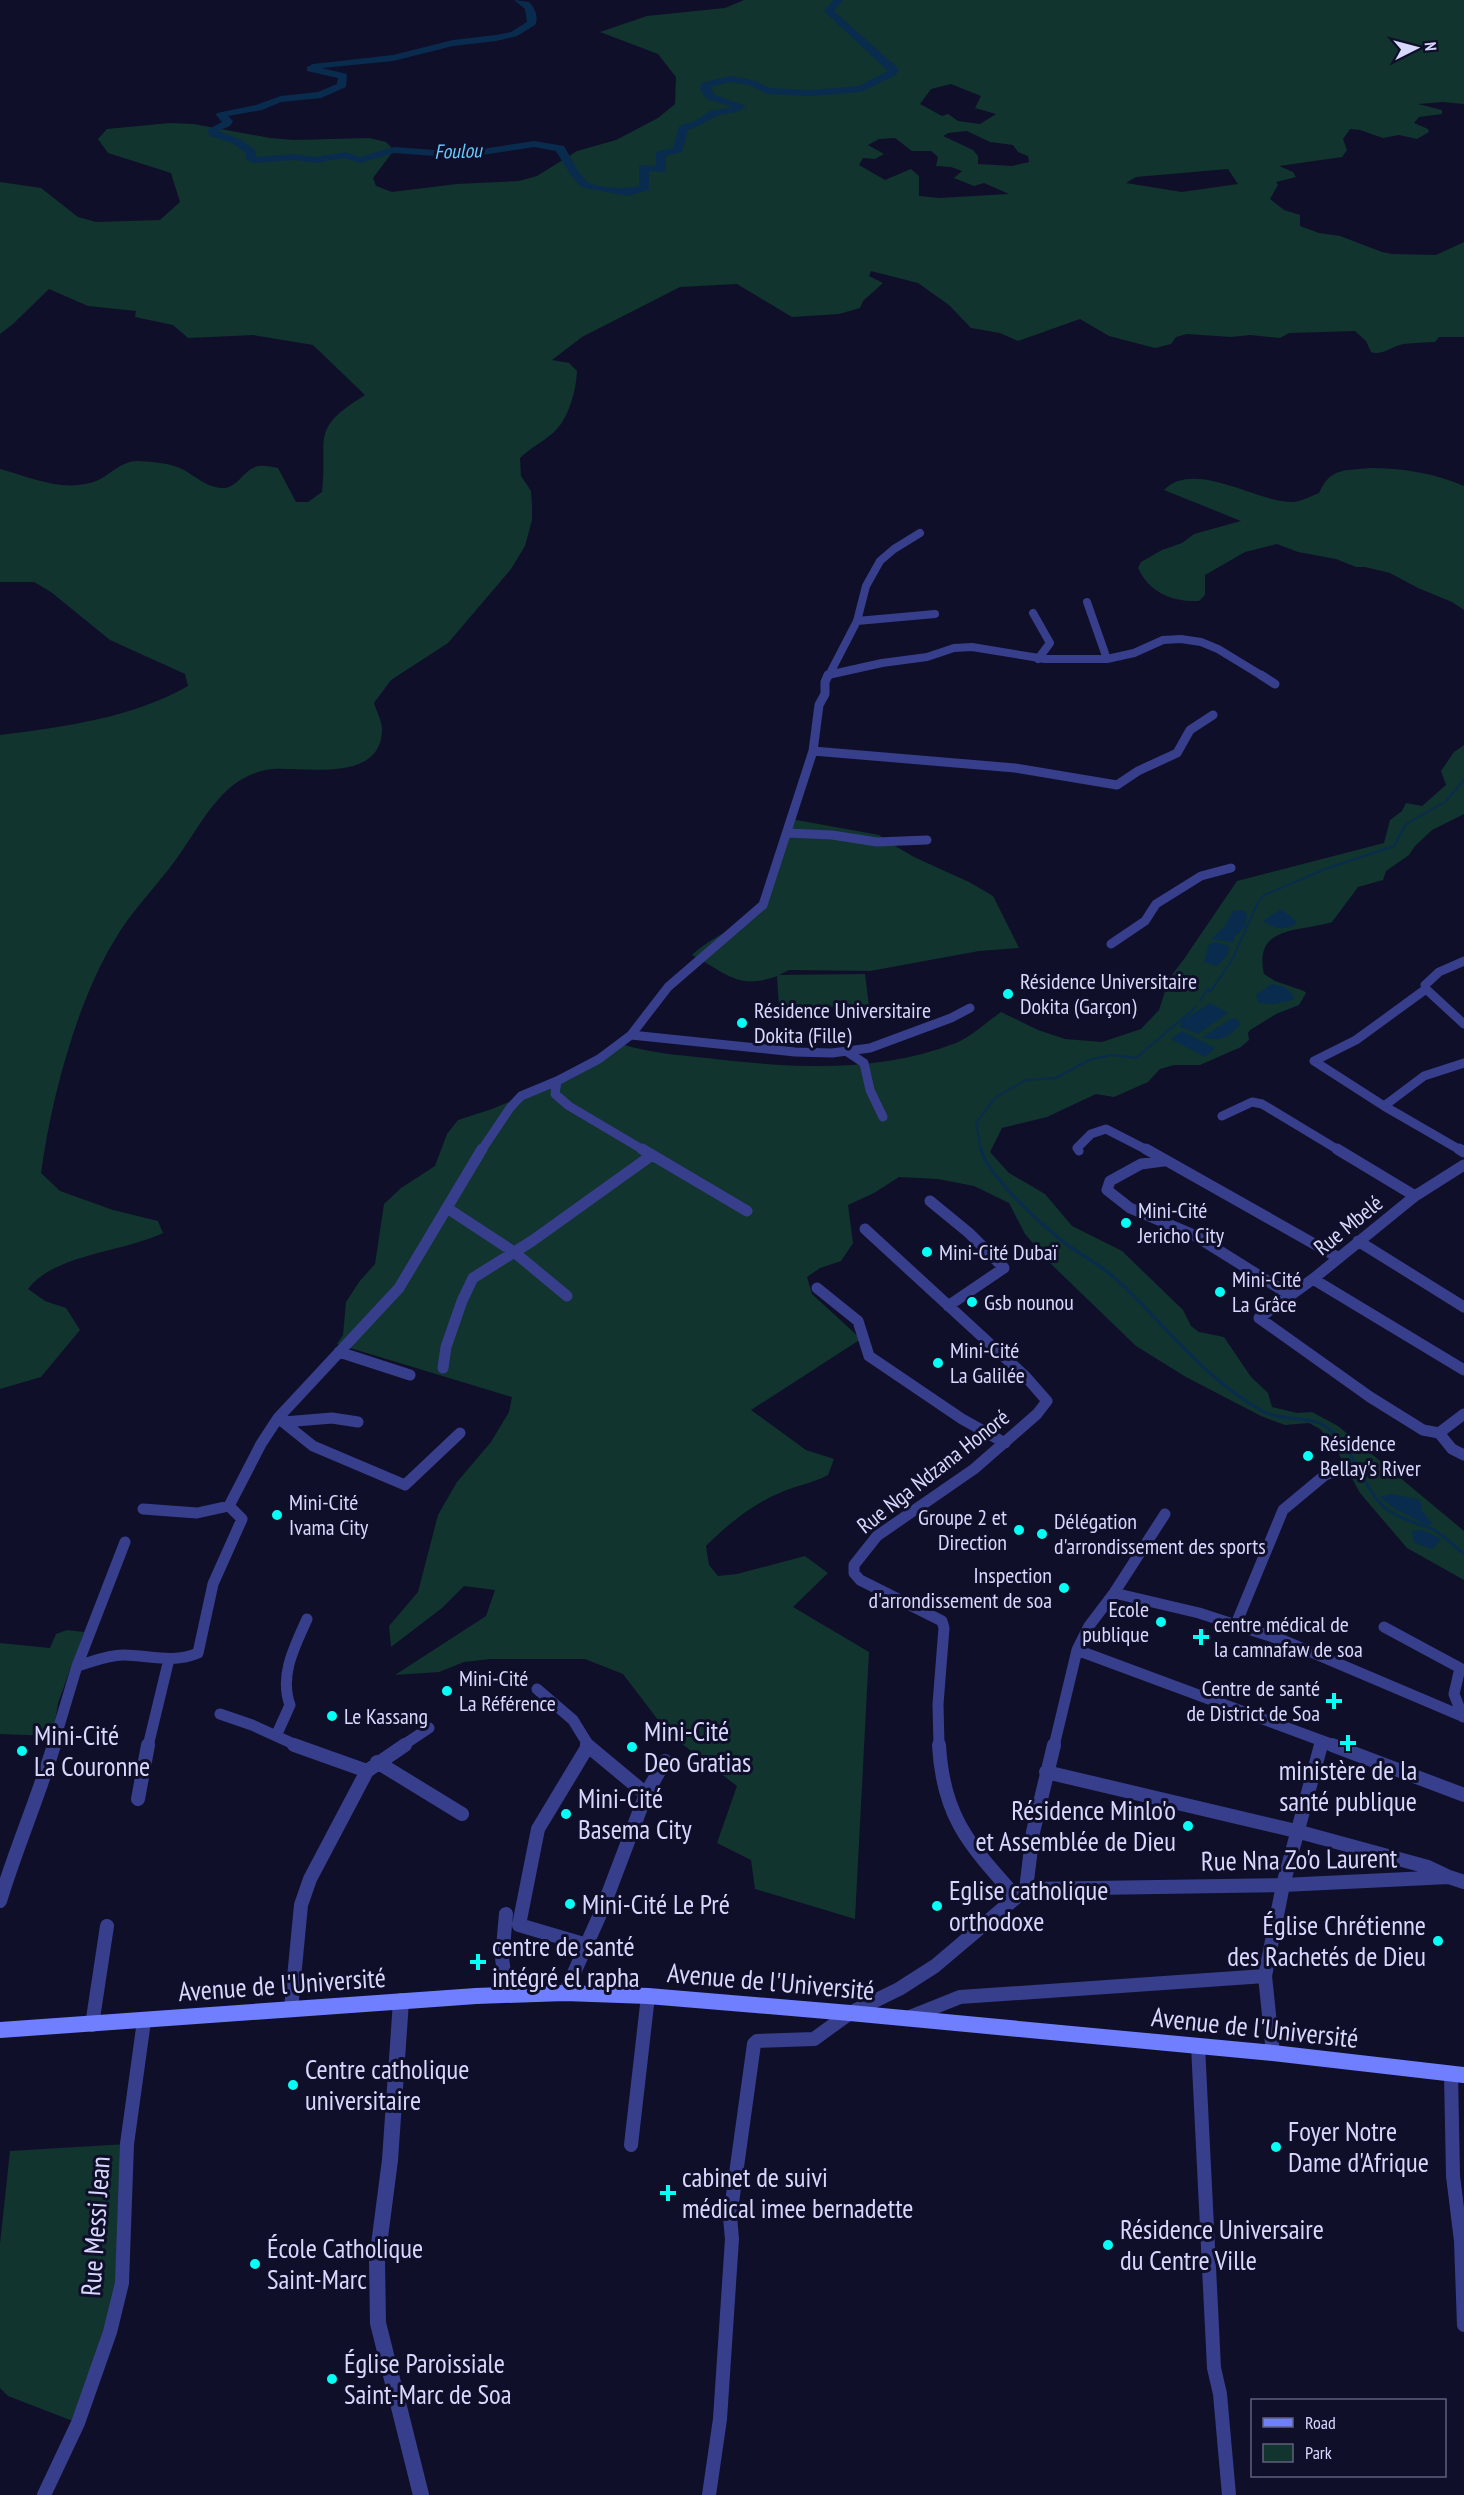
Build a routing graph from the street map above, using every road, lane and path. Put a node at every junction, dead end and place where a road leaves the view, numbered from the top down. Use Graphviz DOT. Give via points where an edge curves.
graph roads {
  1 [pos="920,533"];
  2 [pos="1087,602"];
  3 [pos="1033,613"];
  4 [pos="935,614"];
  5 [pos="856,621"];
  6 [pos="1038,659"];
  7 [pos="1107,659"];
  8 [pos="1254,671"];
  9 [pos="828,675"];
  10 [pos="1245,675"];
  11 [pos="1270,684"];
  12 [pos="1213,715"];
  13 [pos="813,751"];
  14 [pos="787,832"];
  15 [pos="927,840"];
  16 [pos="1232,868"];
  17 [pos="1111,944"];
  18 [pos="1464,961"];
  19 [pos="1426,989"];
  20 [pos="970,1008"];
  21 [pos="1464,1024"];
  22 [pos="631,1035"];
  23 [pos="846,1051"];
  24 [pos="1464,1063"];
  25 [pos="557,1081"];
  26 [pos="1384,1106"];
  27 [pos="1222,1116"];
  28 [pos="884,1117"];
  29 [pos="1079,1151"];
  30 [pos="1464,1152"];
  31 [pos="652,1155"];
  32 [pos="1163,1161"];
  33 [pos="1464,1165"];
  34 [pos="1415,1196"];
  35 [pos="930,1201"];
  36 [pos="447,1208"];
  37 [pos="747,1211"];
  38 [pos="865,1229"];
  39 [pos="1358,1241"];
  40 [pos="514,1252"];
  41 [pos="1339,1258"];
  42 [pos="1313,1279"];
  43 [pos="817,1288"];
  44 [pos="1290,1294"];
  45 [pos="567,1296"];
  46 [pos="948,1306"];
  47 [pos="1464,1307"];
  48 [pos="339,1352"];
  49 [pos="443,1368"];
  50 [pos="1464,1370"];
  51 [pos="410,1375"];
  52 [pos="1464,1414"];
  53 [pos="281,1420"];
  54 [pos="358,1422"];
  55 [pos="460,1433"];
  56 [pos="1439,1433"];
  57 [pos="1005,1443"];
  58 [pos="1464,1455"];
  59 [pos="1344,1468"];
  60 [pos="229,1506"];
  61 [pos="143,1509"];
  62 [pos="1166,1514"];
  63 [pos="125,1542"];
  64 [pos="1114,1593"];
  65 [pos="307,1618"];
  66 [pos="1236,1624"];
  67 [pos="1384,1627"];
  68 [pos="1077,1650"];
  69 [pos="170,1659"];
  70 [pos="77,1666"];
  71 [pos="537,1689"];
  72 [pos="220,1714"];
  73 [pos="1463,1717"];
  74 [pos="429,1728"];
  75 [pos="276,1736"];
  76 [pos="1322,1742"];
  77 [pos="588,1746"];
  78 [pos="665,1761"];
  79 [pos="372,1766"];
  80 [pos="1046,1772"];
  81 [pos="646,1794"];
  82 [pos="1464,1795"];
  83 [pos="138,1799"];
  84 [pos="462,1814"];
  85 [pos="1296,1831"];
  86 [pos="1449,1877"];
  87 [pos="1464,1882"];
  88 [pos="1283,1885"];
  89 [pos="1021,1893"];
  90 [pos="0,1901"];
  91 [pos="506,1914"];
  92 [pos="107,1926"];
  93 [pos="586,1945"];
  94 [pos="1265,1976"];
  95 [pos="565,1993"];
  96 [pos="507,1995"];
  97 [pos="648,1996"];
  98 [pos="401,2001"];
  99 [pos="291,2009"];
  100 [pos="850,2013"];
  101 [pos="908,2018"];
  102 [pos="144,2021"];
  103 [pos="92,2025"];
  104 [pos="0,2030"];
  105 [pos="1198,2046"];
  106 [pos="1273,2053"];
  107 [pos="1457,2074"];
  108 [pos="631,2145"];
  109 [pos="1464,2325"];
  110 [pos="44,2495"];
  111 [pos="422,2495"];
  112 [pos="709,2495"];
  113 [pos="1229,2495"];
  1 -- 5 [label="street" via="880,561 863,593"];
  2 -- 7 [label="street"];
  3 -- 6 [label="street" via="1050,643"];
  4 -- 5 [label="street"];
  5 -- 9 [label="street"];
  6 -- 7 [label="street"];
  6 -- 9 [label="street" via="963,647"];
  7 -- 8 [label="street" via="1163,640 1181,639 1218,649"];
  8 -- 10 [label="street"];
  8 -- 11 [label="street"];
  9 -- 13 [label="street" via="819,705"];
  12 -- 13 [label="street" via="1190,730 1177,753 1117,785 1014,768"];
  13 -- 14 [label="street"];
  14 -- 15 [label="street" via="877,842"];
  14 -- 22 [label="street" via="763,905 668,987"];
  16 -- 17 [label="street" via="1201,876 1156,904 1145,921"];
  18 -- 19 [label="street" via="1439,972 1425,985"];
  19 -- 21 [label="street"];
  19 -- 26 [label="street" via="1356,1040 1314,1061"];
  20 -- 23 [label="street" via="870,1048"];
  22 -- 23 [label="street" via="795,1052"];
  22 -- 25 [label="street" via="609,1053"];
  23 -- 28 [label="street" via="864,1063 870,1090"];
  24 -- 26 [label="street" via="1424,1076"];
  25 -- 31 [label="street" via="555,1094 569,1106"];
  25 -- 36 [label="street" via="521,1096 510,1108"];
  26 -- 30 [label="street"];
  27 -- 34 [label="street" via="1252,1102 1262,1104"];
  29 -- 32 [label="street" via="1080,1143 1105,1128"];
  31 -- 37 [label="street"];
  31 -- 40 [label="street"];
  32 -- 41 [label="street"];
  32 -- 44 [label="street" via="1135,1167 1110,1181 1107,1190 1130,1208 1194,1235"];
  33 -- 34 [label="street, Rue Mbelé"];
  34 -- 39 [label="street, Rue Mbelé"];
  35 -- 46 [label="street" via="1004,1268"];
  36 -- 40 [label="street"];
  36 -- 48 [label="street" via="399,1288"];
  38 -- 46 [label="street, Rue Nga Ndzana Honoré"];
  39 -- 41 [label="street, Rue Mbelé"];
  39 -- 47 [label="street"];
  40 -- 45 [label="street"];
  40 -- 49 [label="street" via="473,1278 446,1347"];
  41 -- 42 [label="street, Rue Mbelé"];
  42 -- 44 [label="street, Rue Mbelé"];
  42 -- 50 [label="street"];
  43 -- 57 [label="street" via="858,1321 869,1356"];
  44 -- 56 [label="street, Rue Mbelé" via="1259,1318 1370,1397 1423,1430"];
  46 -- 57 [label="street, Rue Nga Ndzana Honoré" via="1047,1401"];
  48 -- 51 [label="street"];
  48 -- 53 [label="street"];
  52 -- 56 [label="street"];
  53 -- 54 [label="street"];
  53 -- 55 [label="street" via="314,1446 405,1485"];
  53 -- 60 [label="street" via="257,1452"];
  56 -- 58 [label="street" via="1452,1449"];
  57 -- 89 [label="street, Rue Nga Ndzana Honoré" via="877,1536 854,1565 854,1573 860,1580 942,1622 937,1716 940,1760 950,1809 974,1848"];
  59 -- 66 [label="street" via="1326,1474 1283,1510"];
  60 -- 61 [label="street" via="192,1514"];
  60 -- 69 [label="street" via="242,1519 213,1584 200,1650 193,1656"];
  62 -- 64 [label="street"];
  63 -- 70 [label="street"];
  64 -- 66 [label="street"];
  64 -- 68 [label="street" via="1089,1626"];
  65 -- 75 [label="street" via="291,1654 285,1692 290,1705"];
  66 -- 73 [label="street"];
  67 -- 73 [label="street" via="1460,1668 1454,1694"];
  68 -- 76 [label="street"];
  68 -- 80 [label="street"];
  69 -- 70 [label="street" via="123,1655"];
  69 -- 83 [label="street" via="152,1723"];
  70 -- 90 [label="street" via="43,1781"];
  71 -- 77 [label="street" via="573,1720"];
  72 -- 75 [label="street"];
  74 -- 79 [label="street"];
  75 -- 79 [label="street" via="294,1745"];
  76 -- 82 [label="street"];
  76 -- 85 [label="street"];
  77 -- 81 [label="street"];
  77 -- 93 [label="street" via="538,1829 519,1925"];
  78 -- 81 [label="street"];
  79 -- 84 [label="street"];
  79 -- 99 [label="street" via="315,1870 301,1905"];
  80 -- 85 [label="street"];
  80 -- 89 [label="street"];
  81 -- 93 [label="street"];
  85 -- 86 [label="street" via="1428,1867"];
  85 -- 88 [label="street"];
  86 -- 87 [label="street, Rue Nna Zo'o Laurent"];
  86 -- 88 [label="street, Rue Nna Zo'o Laurent"];
  88 -- 89 [label="street, Rue Nna Zo'o Laurent"];
  88 -- 94 [label="street"];
  89 -- 100 [label="street" via="935,1966"];
  91 -- 96 [label="street" via="502,1958"];
  92 -- 103 [label="street"];
  93 -- 95 [label="street"];
  94 -- 101 [label="street" via="960,1997"];
  94 -- 106 [label="street"];
  95 -- 96 [label="main road, Avenue de l'Université"];
  95 -- 97 [label="main road, Avenue de l'Université"];
  96 -- 98 [label="main road, Avenue de l'Université"];
  97 -- 100 [label="main road, Avenue de l'Université"];
  97 -- 108 [label="street"];
  98 -- 99 [label="main road, Avenue de l'Université"];
  98 -- 111 [label="street" via="390,2160 377,2260 378,2324"];
  99 -- 102 [label="main road, Avenue de l'Université"];
  100 -- 101 [label="main road, Avenue de l'Université"];
  100 -- 112 [label="street" via="814,2039 754,2044 730,2217 722,2396"];
  101 -- 105 [label="main road, Avenue de l'Université"];
  102 -- 103 [label="main road, Avenue de l'Université"];
  102 -- 110 [label="street, Rue Messi Jean" via="127,2144 122,2283 110,2332 78,2423"];
  103 -- 104 [label="main road, Avenue de l'Université"];
  105 -- 106 [label="main road, Avenue de l'Université"];
  105 -- 113 [label="street" via="1214,2368"];
  106 -- 107 [label="main road, Avenue de l'Université"];
  107 -- 109 [label="street" via="1453,2175 1461,2241"];
}
